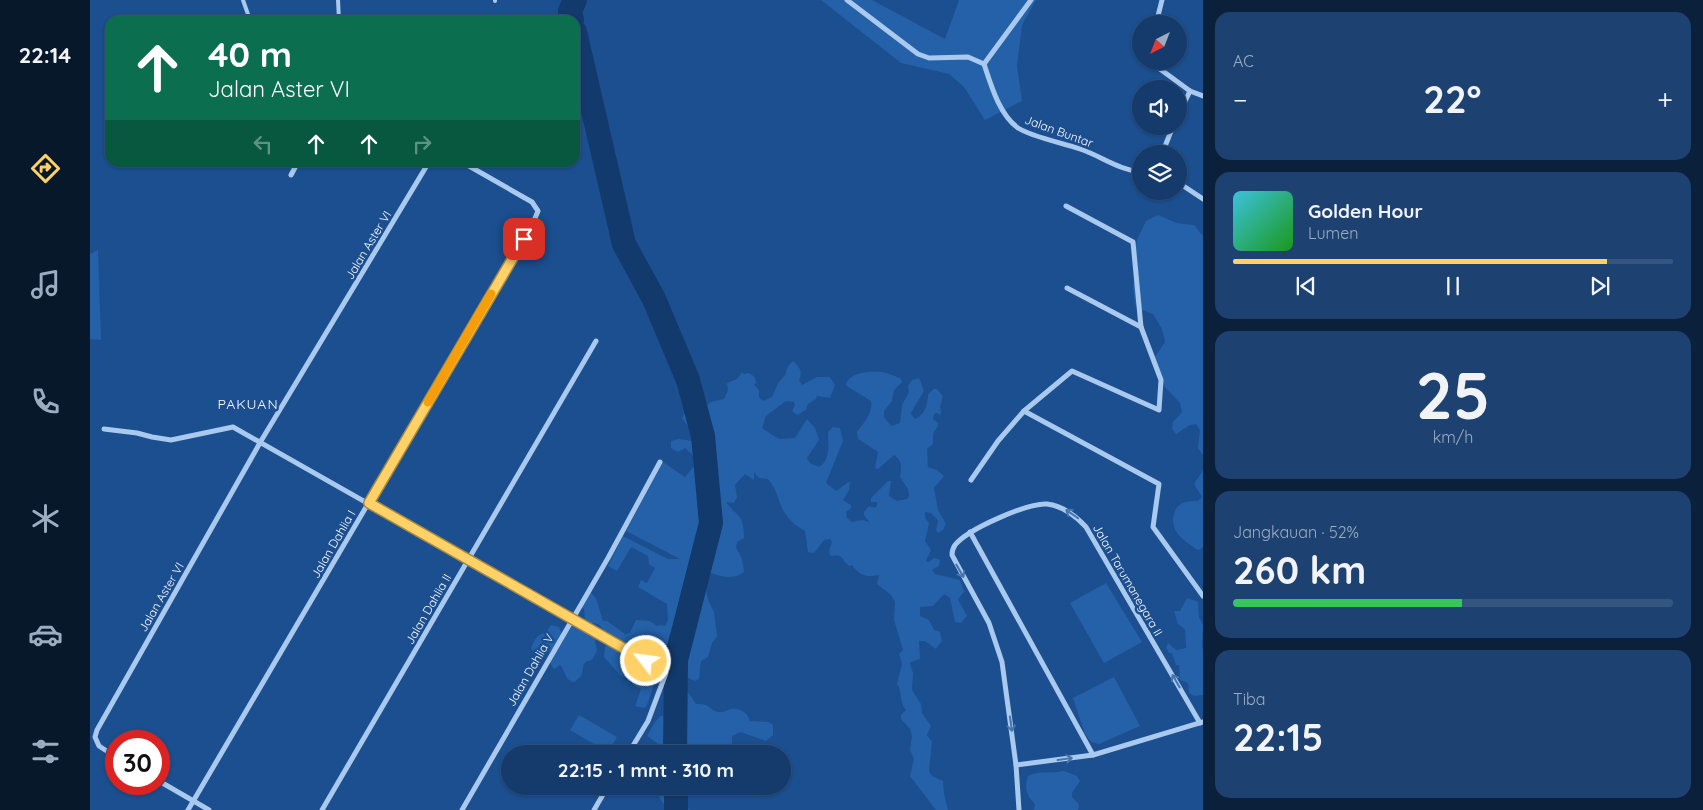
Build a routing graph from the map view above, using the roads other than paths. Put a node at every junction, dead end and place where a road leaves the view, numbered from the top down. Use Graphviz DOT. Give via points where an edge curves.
graph roads {
  1 [pos="243,0"];
  2 [pos="338,0"];
  3 [pos="847,0"];
  4 [pos="1031,0"];
  5 [pos="1162,0"];
  6 [pos="248,15"];
  7 [pos="339,15"];
  8 [pos="1158,15"];
  9 [pos="984,64"];
  10 [pos="1161,70"];
  11 [pos="1190,91"];
  12 [pos="1203,96"];
  13 [pos="1187,97"];
  14 [pos="296,167"];
  15 [pos="426,167"];
  16 [pos="471,167"];
  17 [pos="1132,170"];
  18 [pos="292,175"];
  19 [pos="1187,188"];
  20 [pos="1203,199"];
  21 [pos="1066,206"];
  22 [pos="1067,288"];
  23 [pos="1142,327"];
  24 [pos="596,341"];
  25 [pos="1024,411"];
  26 [pos="104,428"];
  27 [pos="261,441"];
  28 [pos="660,462"];
  29 [pos="971,480"];
  30 [pos="369,503"];
  31 [pos="970,532"];
  32 [pos="468,560"];
  33 [pos="1203,596"];
  34 [pos="571,618"];
  35 [pos="1202,723"];
  36 [pos="633,745"];
  37 [pos="105,750"];
  38 [pos="1093,755"];
  39 [pos="1016,765"];
  40 [pos="170,787"];
  41 [pos="603,795"];
  42 [pos="193,801"];
  43 [pos="188,810"];
  44 [pos="209,810"];
  45 [pos="322,810"];
  46 [pos="462,810"];
  47 [pos="594,810"];
  48 [pos="1020,810"];
  1 -- 6 [label="lane"];
  2 -- 7 [label="lane"];
  3 -- 9 [label="street" via="918,54 929,58 968,57"];
  4 -- 9 [label="street"];
  5 -- 8 [label="street"];
  9 -- 17 [label="street, Jalan Buntar" via="993,92 1004,112 1019,128"];
  10 -- 11 [label="street"];
  11 -- 12 [label="street"];
  11 -- 13 [label="street"];
  14 -- 18 [label="street"];
  15 -- 27 [label="street, Jalan Aster VI"];
  16 -- 30 [label="street, Jalan Dahlia I" via="532,202 538,211"];
  19 -- 20 [label="street"];
  21 -- 23 [label="street" via="1133,242"];
  22 -- 23 [label="street"];
  23 -- 25 [label="street" via="1161,380 1159,410 1072,371"];
  24 -- 32 [label="street, Jalan Dahlia II"];
  25 -- 29 [label="street"];
  25 -- 33 [label="street" via="1159,484 1153,527"];
  26 -- 27 [label="street" via="171,440 233,427"];
  27 -- 30 [label="street"];
  27 -- 37 [label="street, Jalan Aster VI" via="98,730 95,737"];
  28 -- 34 [label="street, Jalan Dahlia V"];
  30 -- 32 [label="street"];
  30 -- 42 [label="street, Jalan Dahlia I"];
  35 -- 31 [label="street, Jalan Tarumanegara II, one-way" via="1078,518 1058,506 1036,505"];
  31 -- 38 [label="street"];
  31 -- 39 [label="street, Jalan Tarumanegara II, one-way" via="955,545 952,555 986,618 1002,662"];
  32 -- 34 [label="street"];
  32 -- 45 [label="street, Jalan Dahlia II"];
  34 -- 36 [label="street" via="666,674 648,721"];
  34 -- 46 [label="street, Jalan Dahlia V"];
  35 -- 38 [label="street, Jalan Tarumanegara II"];
  39 -- 38 [label="street, Jalan Tarumanegara II, one-way"];
  39 -- 48 [label="street, Jalan Tarumanegara II"];
  40 -- 42 [label="street"];
  41 -- 47 [label="street"];
  42 -- 43 [label="street, Jalan Dahlia I"];
  42 -- 44 [label="street"];
}
